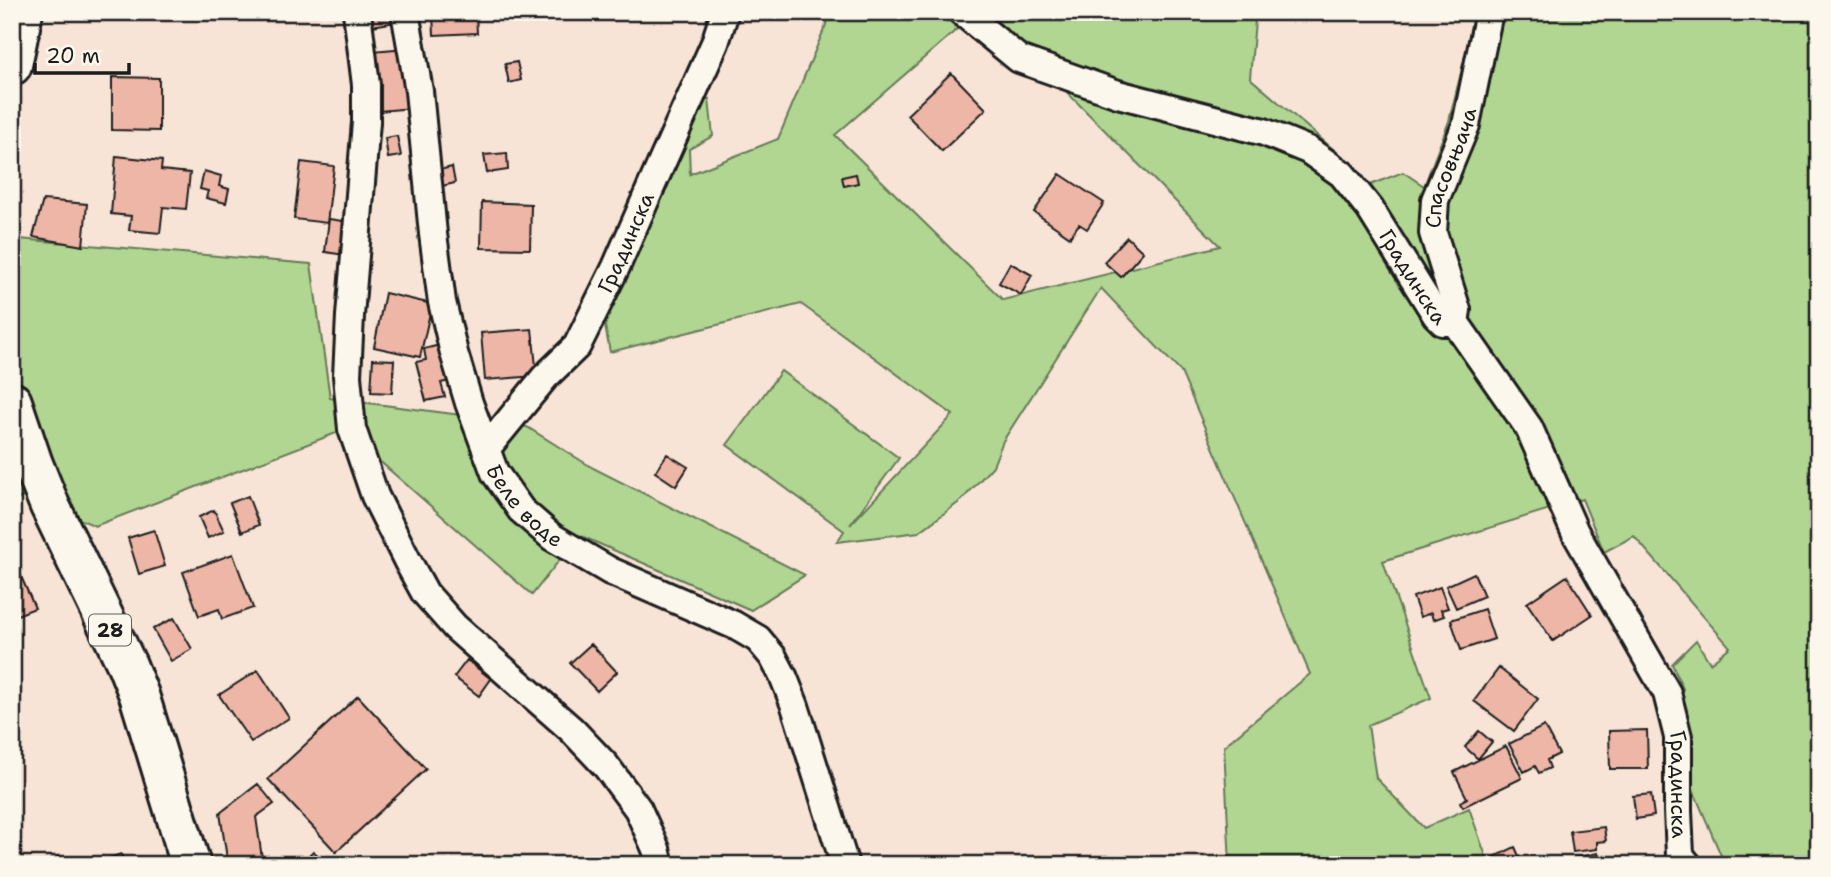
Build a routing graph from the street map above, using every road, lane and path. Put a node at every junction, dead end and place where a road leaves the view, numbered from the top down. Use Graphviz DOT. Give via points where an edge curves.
graph roads {
  1 [pos="23,12"];
  2 [pos="357,12"];
  3 [pos="405,12"];
  4 [pos="725,12"];
  5 [pos="962,12"];
  6 [pos="1489,12"];
  7 [pos="12,65"];
  8 [pos="1455,322"];
  9 [pos="12,402"];
  10 [pos="486,449"];
  11 [pos="191,865"];
  12 [pos="660,865"];
  13 [pos="845,865"];
  14 [pos="1688,865"];
  1 -- 7 [label="main road"];
  2 -- 12 [label="street" via="366,122 347,376 352,429 375,496 425,593 455,627 606,766 638,809"];
  3 -- 10 [label="street, Беле воде" via="419,91 442,302"];
  4 -- 10 [label="street, Градинска" via="616,267 577,346"];
  5 -- 8 [label="street, Градинска" via="1019,59 1118,93 1264,132 1308,150 1342,174 1370,209 1436,316 1443,322"];
  6 -- 8 [label="street, Спасовњача" via="1466,125 1435,200 1433,233 1457,310"];
  8 -- 14 [label="street, Градинска" via="1529,428 1575,532 1667,693 1678,737 1680,855"];
  9 -- 11 [label="main road, 28" via="50,506 139,695"];
  10 -- 13 [label="street, Беле воде" via="520,510 552,537 610,571 758,639 788,687"];
}
